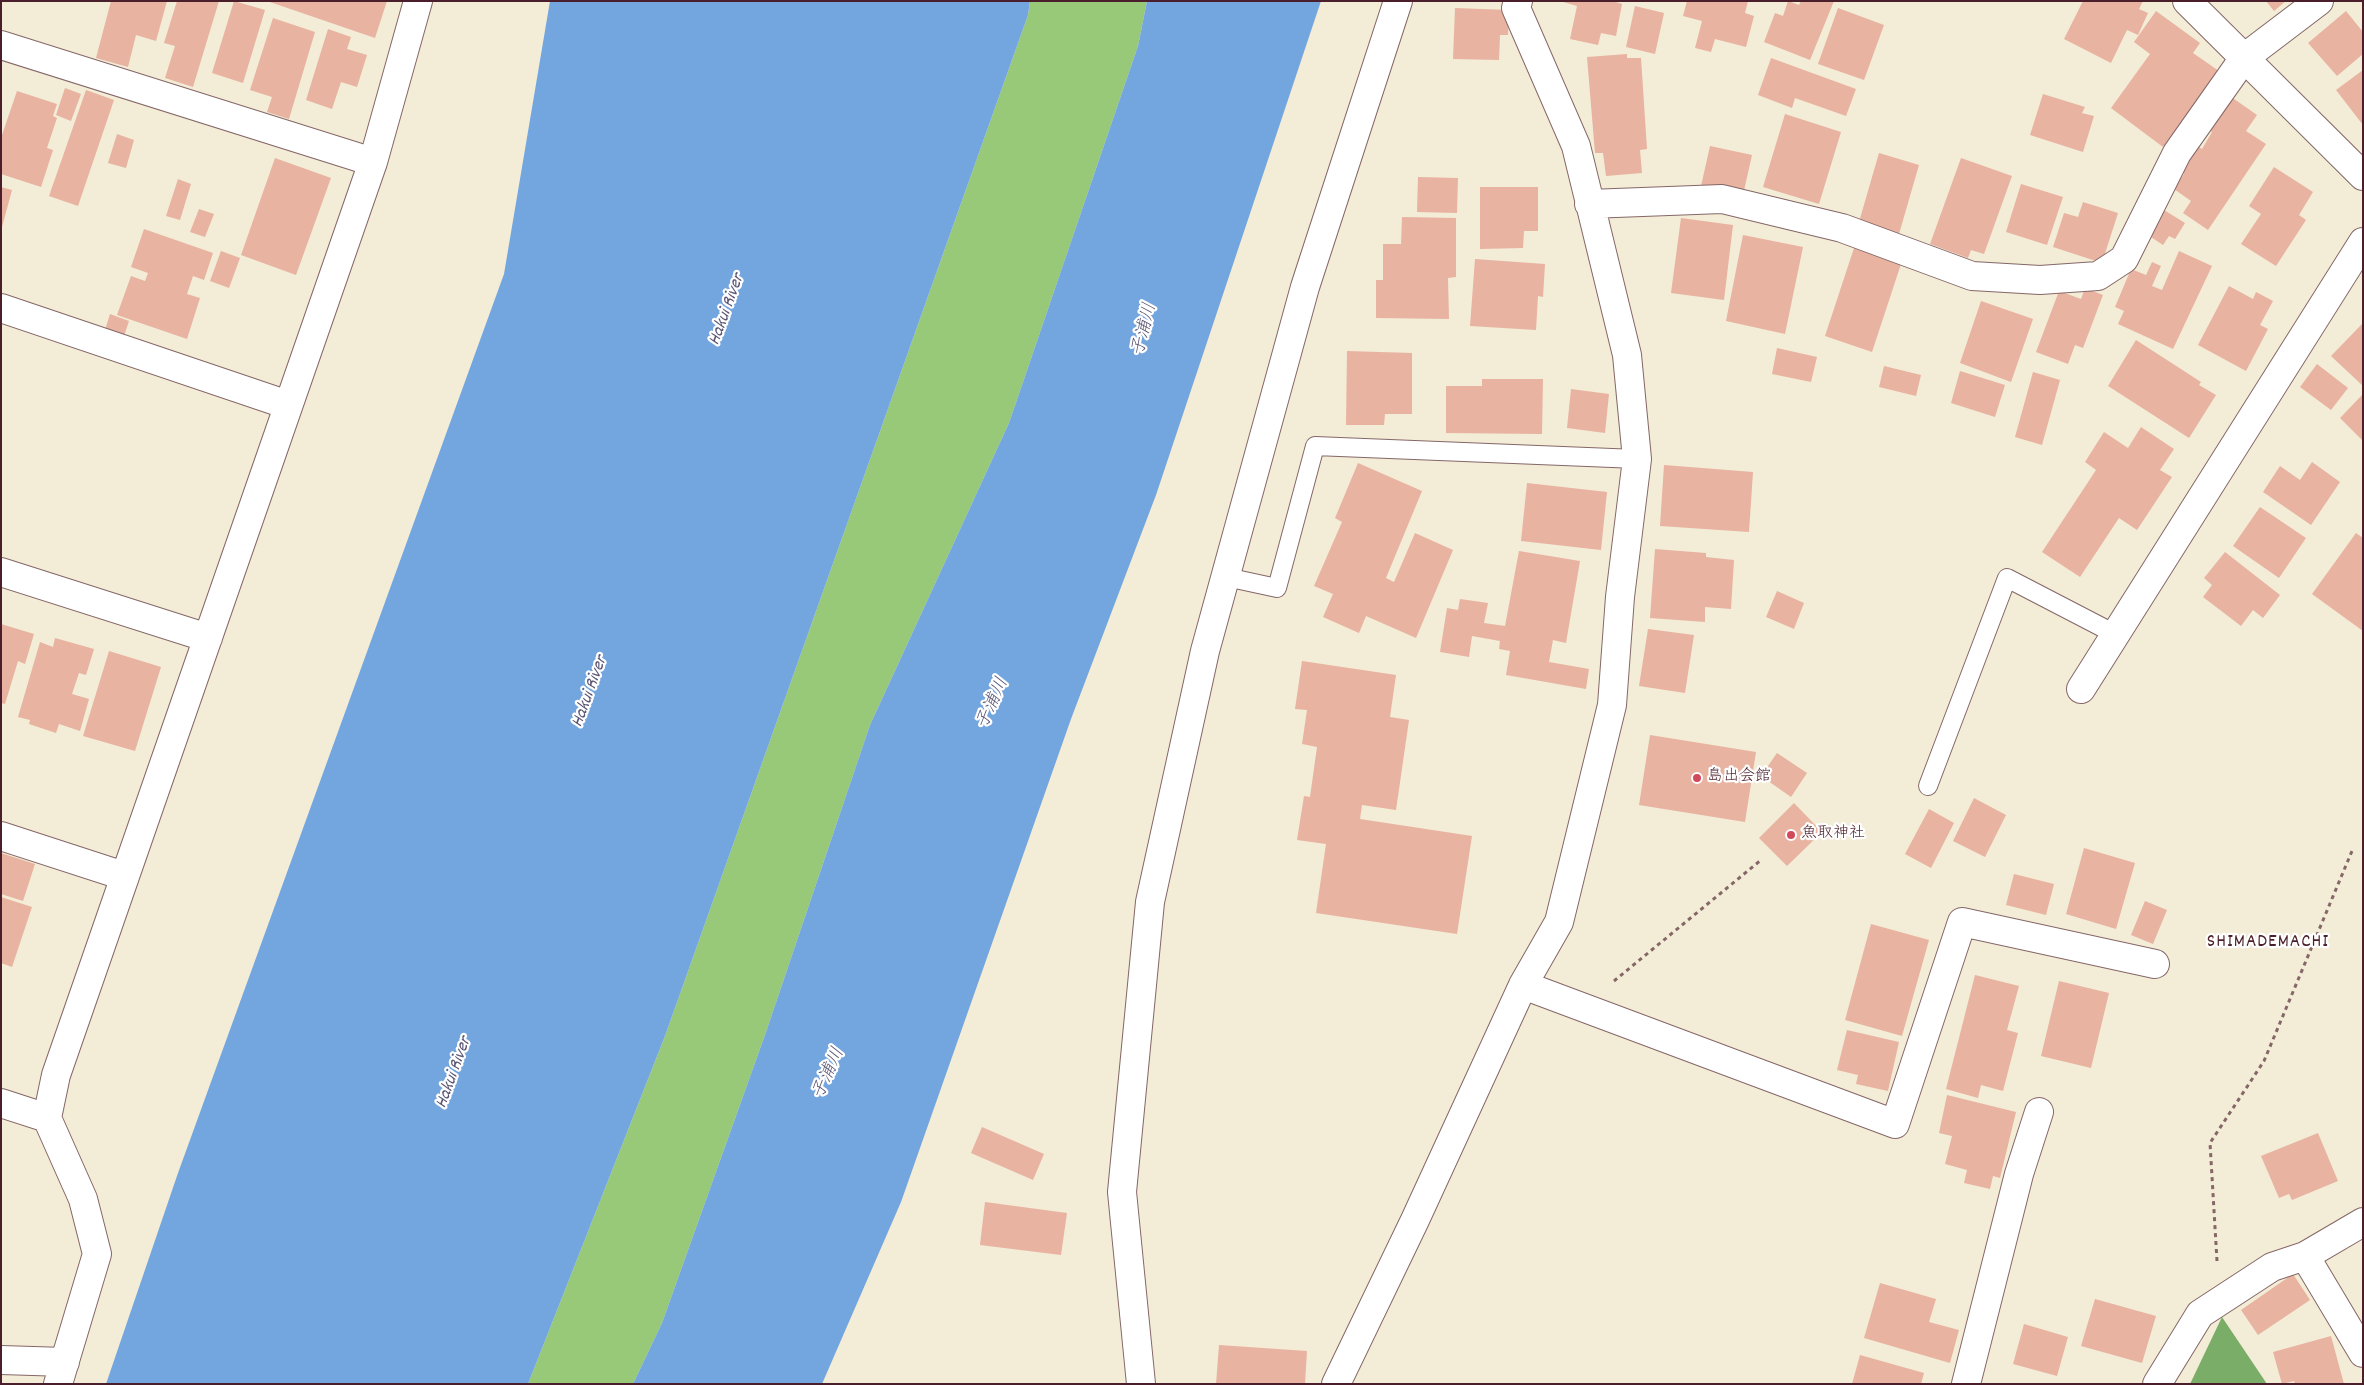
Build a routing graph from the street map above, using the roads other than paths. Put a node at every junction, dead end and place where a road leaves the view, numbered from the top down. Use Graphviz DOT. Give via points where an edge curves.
graph roads {
  1 [pos="418,1"];
  2 [pos="1398,1"];
  3 [pos="1518,1"];
  4 [pos="2187,1"];
  5 [pos="2320,1"];
  6 [pos="1,45"];
  7 [pos="2244,58"];
  8 [pos="373,162"];
  9 [pos="2363,176"];
  10 [pos="1589,204"];
  11 [pos="2363,242"];
  12 [pos="1,308"];
  13 [pos="288,405"];
  14 [pos="1637,459"];
  15 [pos="1,572"];
  16 [pos="1226,577"];
  17 [pos="2115,634"];
  18 [pos="208,638"];
  19 [pos="2081,689"];
  20 [pos="1928,786"];
  21 [pos="1,836"];
  22 [pos="124,876"];
  23 [pos="2156,964"];
  24 [pos="1523,985"];
  25 [pos="1,1103"];
  26 [pos="2039,1112"];
  27 [pos="47,1118"];
  28 [pos="2363,1222"];
  29 [pos="2305,1256"];
  30 [pos="2363,1353"];
  31 [pos="1,1360"];
  32 [pos="62,1373"];
  33 [pos="1141,1384"];
  34 [pos="1336,1384"];
  35 [pos="1966,1384"];
  36 [pos="2157,1384"];
  1 -- 8 [label="street"];
  2 -- 16 [label="street" via="1305,287"];
  3 -- 10 [label="street" via="1516,8 1576,146"];
  4 -- 7 [label="street"];
  5 -- 7 [label="street"];
  6 -- 8 [label="street"];
  7 -- 9 [label="street"];
  7 -- 10 [label="street" via="2177,153 2124,259 2098,276 2040,280 1972,276 1842,228 1722,200"];
  8 -- 13 [label="street"];
  10 -- 14 [label="street" via="1626,355"];
  11 -- 17 [label="street"];
  12 -- 13 [label="street"];
  13 -- 18 [label="street"];
  14 -- 16 [label="lane" via="1315,446 1277,588"];
  14 -- 24 [label="street" via="1620,597 1612,705 1559,922"];
  15 -- 18 [label="street"];
  16 -- 33 [label="street" via="1205,651 1150,902 1122,1192"];
  17 -- 19 [label="street"];
  17 -- 20 [label="lane" via="2007,578"];
  18 -- 22 [label="street"];
  21 -- 22 [label="street"];
  22 -- 27 [label="street" via="56,1075"];
  23 -- 24 [label="street" via="1962,922 1895,1124"];
  24 -- 34 [label="street"];
  25 -- 27 [label="street"];
  26 -- 35 [label="street" via="2019,1174"];
  27 -- 32 [label="street" via="83,1199 97,1254"];
  28 -- 29 [label="street"];
  29 -- 30 [label="street"];
  29 -- 36 [label="street" via="2272,1267 2200,1314"];
  31 -- 32 [label="street"];
}
